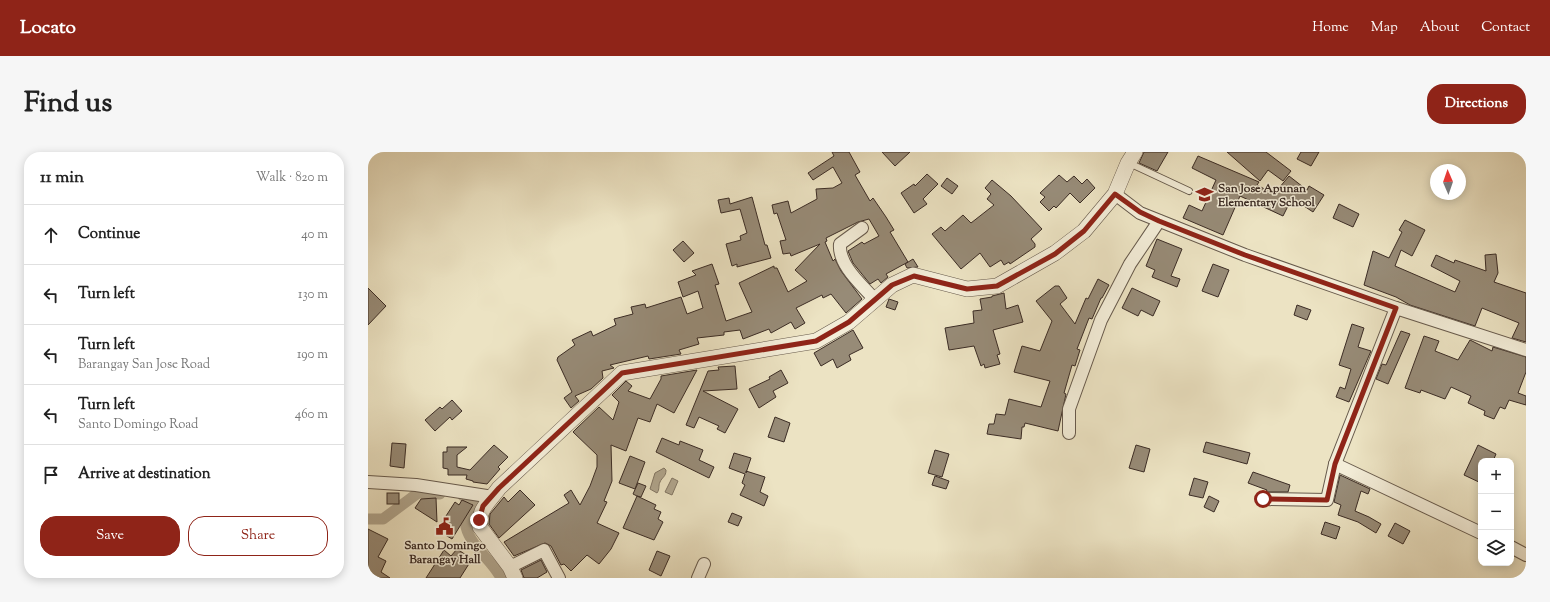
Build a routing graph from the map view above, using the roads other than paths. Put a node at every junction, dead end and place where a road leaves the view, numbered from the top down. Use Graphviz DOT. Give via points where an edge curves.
graph roads {
  1 [pos="1132,158"];
  2 [pos="1189,191"];
  3 [pos="1115,194"];
  4 [pos="1159,221"];
  5 [pos="862,228"];
  6 [pos="875,300"];
  7 [pos="1396,308"];
  8 [pos="1526,350"];
  9 [pos="1069,433"];
  10 [pos="1335,464"];
  11 [pos="368,482"];
  12 [pos="493,497"];
  13 [pos="1263,499"];
  14 [pos="1478,531"];
  15 [pos="1514,548"];
  16 [pos="1526,554"];
  17 [pos="704,564"];
  18 [pos="512,572"];
  19 [pos="559,578"];
  20 [pos="698,578"];
  1 -- 2 [label="lane"];
  1 -- 3 [label="street"];
  3 -- 4 [label="street" via="1140,212"];
  3 -- 6 [label="street" via="1078,236 1055,254 997,286 967,289 914,276 892,285"];
  4 -- 7 [label="street" via="1245,255"];
  4 -- 9 [label="street" via="1130,264 1101,320 1069,409"];
  5 -- 6 [label="street" via="840,244 839,253 843,262"];
  6 -- 12 [label="street" via="849,322 816,341 622,373 499,488"];
  7 -- 8 [label="street"];
  7 -- 10 [label="street"];
  10 -- 13 [label="street" via="1327,500"];
  10 -- 14 [label="street"];
  11 -- 12 [label="street" via="416,485"];
  12 -- 18 [label="street" via="483,506 480,527"];
  15 -- 16 [label="street"];
  17 -- 20 [label="street"];
  18 -- 19 [label="street" via="544,550"];
}
